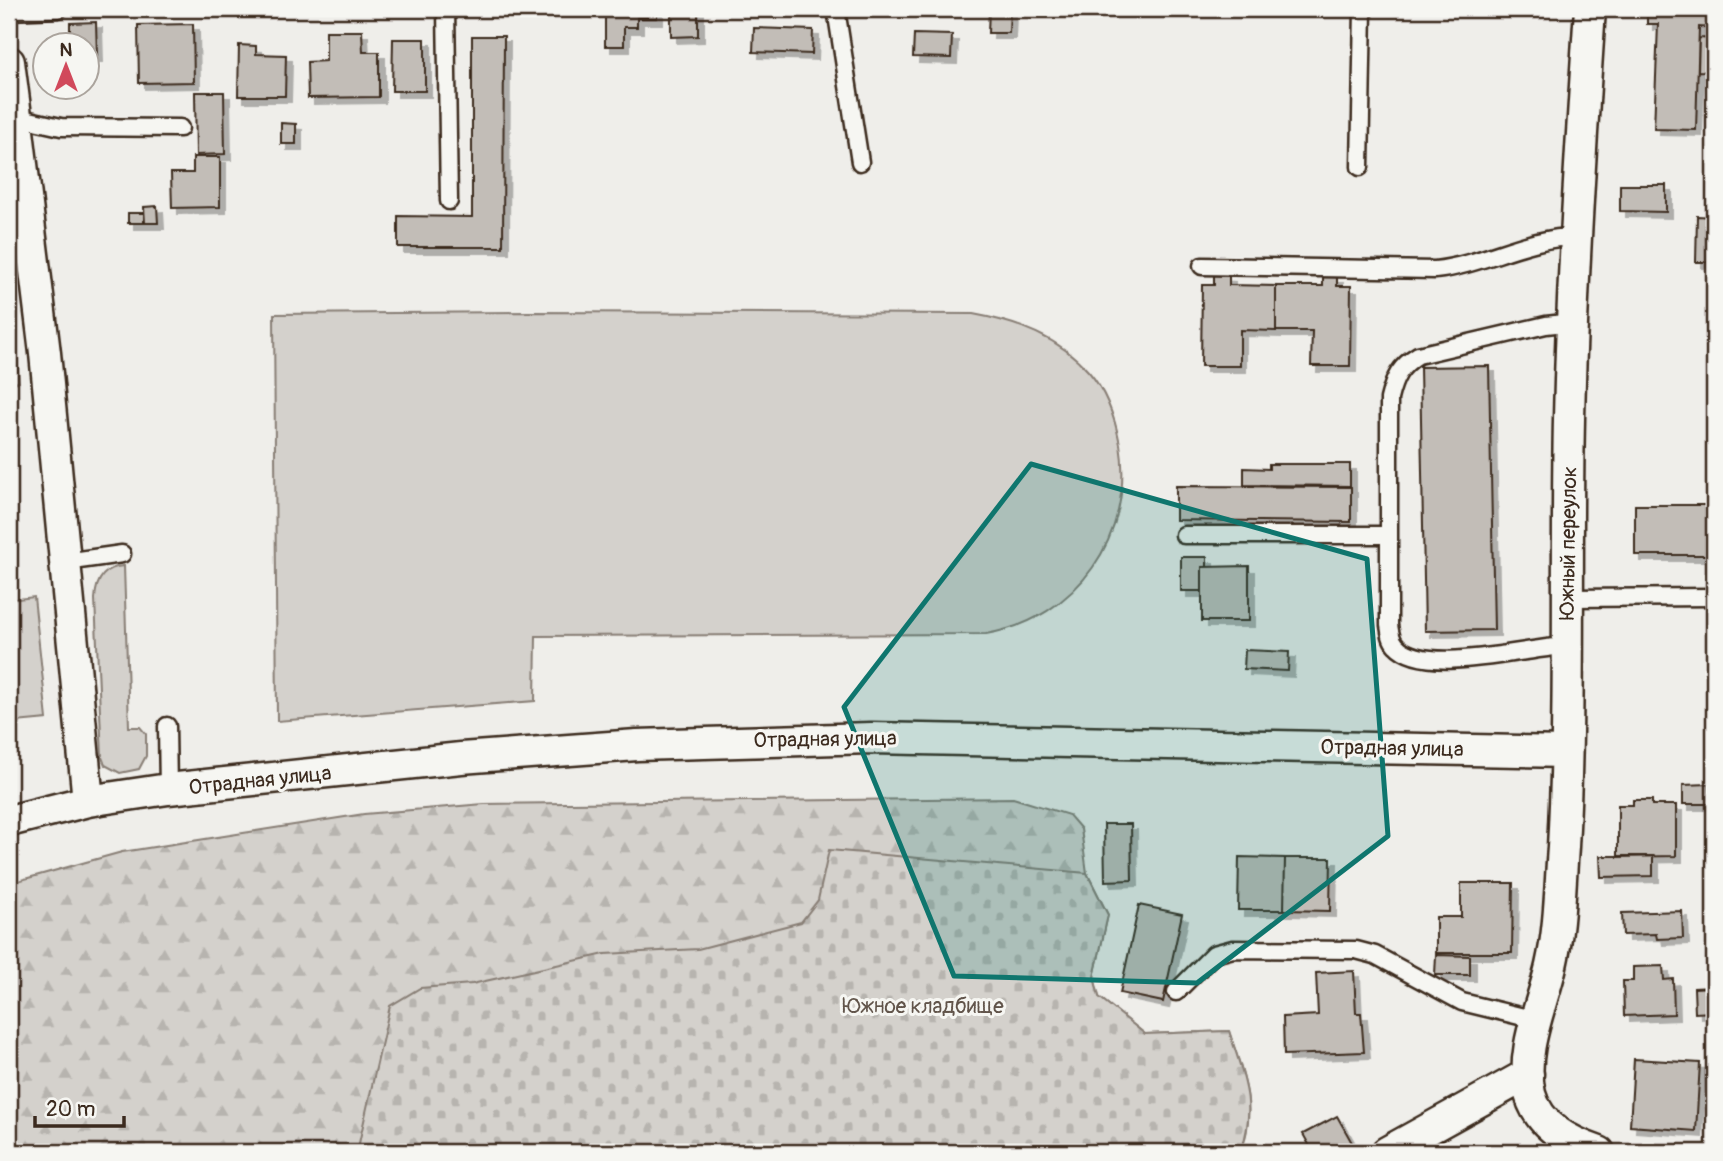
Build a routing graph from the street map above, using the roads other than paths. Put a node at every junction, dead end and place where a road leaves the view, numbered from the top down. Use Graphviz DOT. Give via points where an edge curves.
graph roads {
  1 [pos="59,9"];
  2 [pos="446,9"];
  3 [pos="835,9"];
  4 [pos="1363,9"];
  5 [pos="1590,9"];
  6 [pos="9,11"];
  7 [pos="9,62"];
  8 [pos="14,126"];
  9 [pos="180,128"];
  10 [pos="860,162"];
  11 [pos="1360,167"];
  12 [pos="16,172"];
  13 [pos="449,201"];
  14 [pos="1577,237"];
  15 [pos="1202,266"];
  16 [pos="1573,322"];
  17 [pos="1184,535"];
  18 [pos="1388,535"];
  19 [pos="122,554"];
  20 [pos="65,562"];
  21 [pos="1714,597"];
  22 [pos="1567,598"];
  23 [pos="1567,646"];
  24 [pos="167,726"];
  25 [pos="1566,752"];
  26 [pos="168,789"];
  27 [pos="88,802"];
  28 [pos="9,821"];
  29 [pos="1176,992"];
  30 [pos="1536,1020"];
  31 [pos="1528,1074"];
  32 [pos="1387,1152"];
  33 [pos="1599,1152"];
  1 -- 6 [label="lane"];
  2 -- 13 [label="lane"];
  3 -- 10 [label="lane"];
  4 -- 11 [label="lane"];
  5 -- 14 [label="street, Южный переулок"];
  7 -- 8 [label="street"];
  8 -- 9 [label="lane"];
  8 -- 12 [label="street"];
  12 -- 20 [label="street" via="44,341"];
  14 -- 15 [label="lane" via="1557,236 1463,267 1435,270"];
  14 -- 16 [label="street, Южный переулок"];
  16 -- 18 [label="lane" via="1418,355 1405,363 1394,378 1389,399"];
  16 -- 22 [label="street, Южный переулок"];
  17 -- 18 [label="lane"];
  18 -- 23 [label="lane" via="1389,625 1400,649 1437,658 1482,659"];
  19 -- 20 [label="lane"];
  20 -- 27 [label="street"];
  21 -- 22 [label="lane"];
  22 -- 23 [label="street, Южный переулок"];
  23 -- 25 [label="street, Южный переулок"];
  24 -- 26 [label="lane"];
  25 -- 26 [label="street, Отрадная улица" via="763,739 461,758"];
  25 -- 30 [label="street, Южный переулок" via="1557,935"];
  26 -- 27 [label="street, Отрадная улица"];
  27 -- 28 [label="street, Отрадная улица"];
  29 -- 30 [label="lane" via="1214,954 1233,949 1356,950 1375,955 1462,1002"];
  30 -- 31 [label="street, Южный переулок"];
  31 -- 32 [label="street"];
  31 -- 33 [label="street" via="1538,1113 1554,1131"];
}
